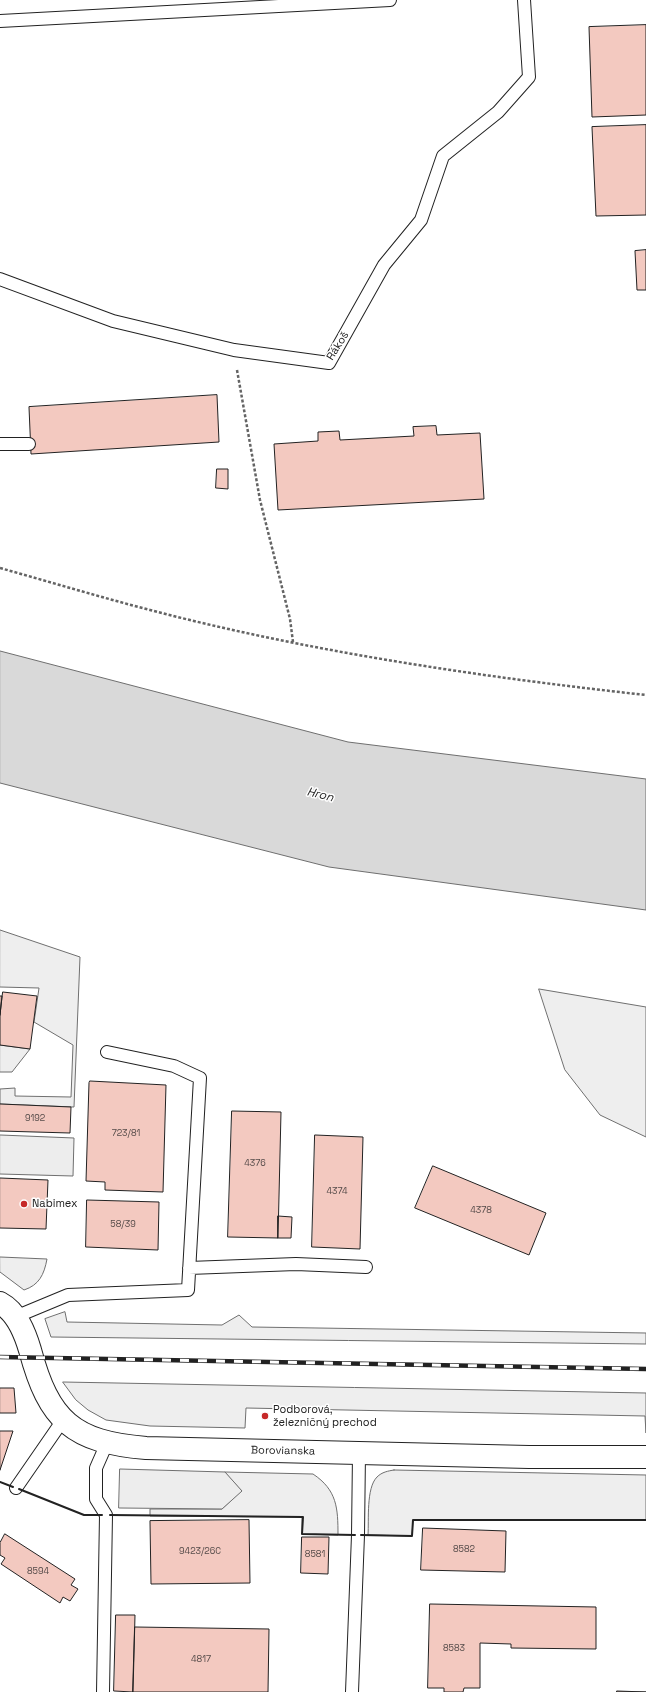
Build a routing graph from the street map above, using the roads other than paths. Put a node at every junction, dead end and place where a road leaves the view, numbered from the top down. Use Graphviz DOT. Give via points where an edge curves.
graph roads {
  1 [pos="390,0"];
  2 [pos="524,0"];
  3 [pos="297,3"];
  4 [pos="0,21"];
  5 [pos="0,279"];
  6 [pos="0,444"];
  7 [pos="29,444"];
  8 [pos="107,1052"];
  9 [pos="366,1266"];
  10 [pos="189,1268"];
  11 [pos="8,1310"];
  12 [pos="63,1420"];
  13 [pos="107,1443"];
  14 [pos="359,1453"];
  15 [pos="646,1457"];
  16 [pos="16,1488"];
  17 [pos="103,1692"];
  18 [pos="352,1692"];
  1 -- 3 [label="lane"];
  2 -- 5 [label="lane, Rákoš" via="529,77 498,112 442,156 421,220 384,265 330,363 234,350 113,321"];
  3 -- 4 [label="lane"];
  6 -- 7 [label="lane"];
  8 -- 10 [label="lane" via="174,1066 200,1078"];
  9 -- 10 [label="lane" via="296,1264"];
  10 -- 11 [label="lane" via="188,1290 68,1295"];
  11 -- 12 [label="street, Borovianska" via="27,1338 40,1384 48,1401"];
  12 -- 13 [label="street, Borovianska" via="93,1439"];
  12 -- 16 [label="lane"];
  13 -- 14 [label="street, Borovianska" via="146,1448"];
  13 -- 17 [label="lane" via="96,1468 96,1498 106,1515"];
  14 -- 15 [label="street, Borovianska"];
  14 -- 18 [label="lane"];
}
